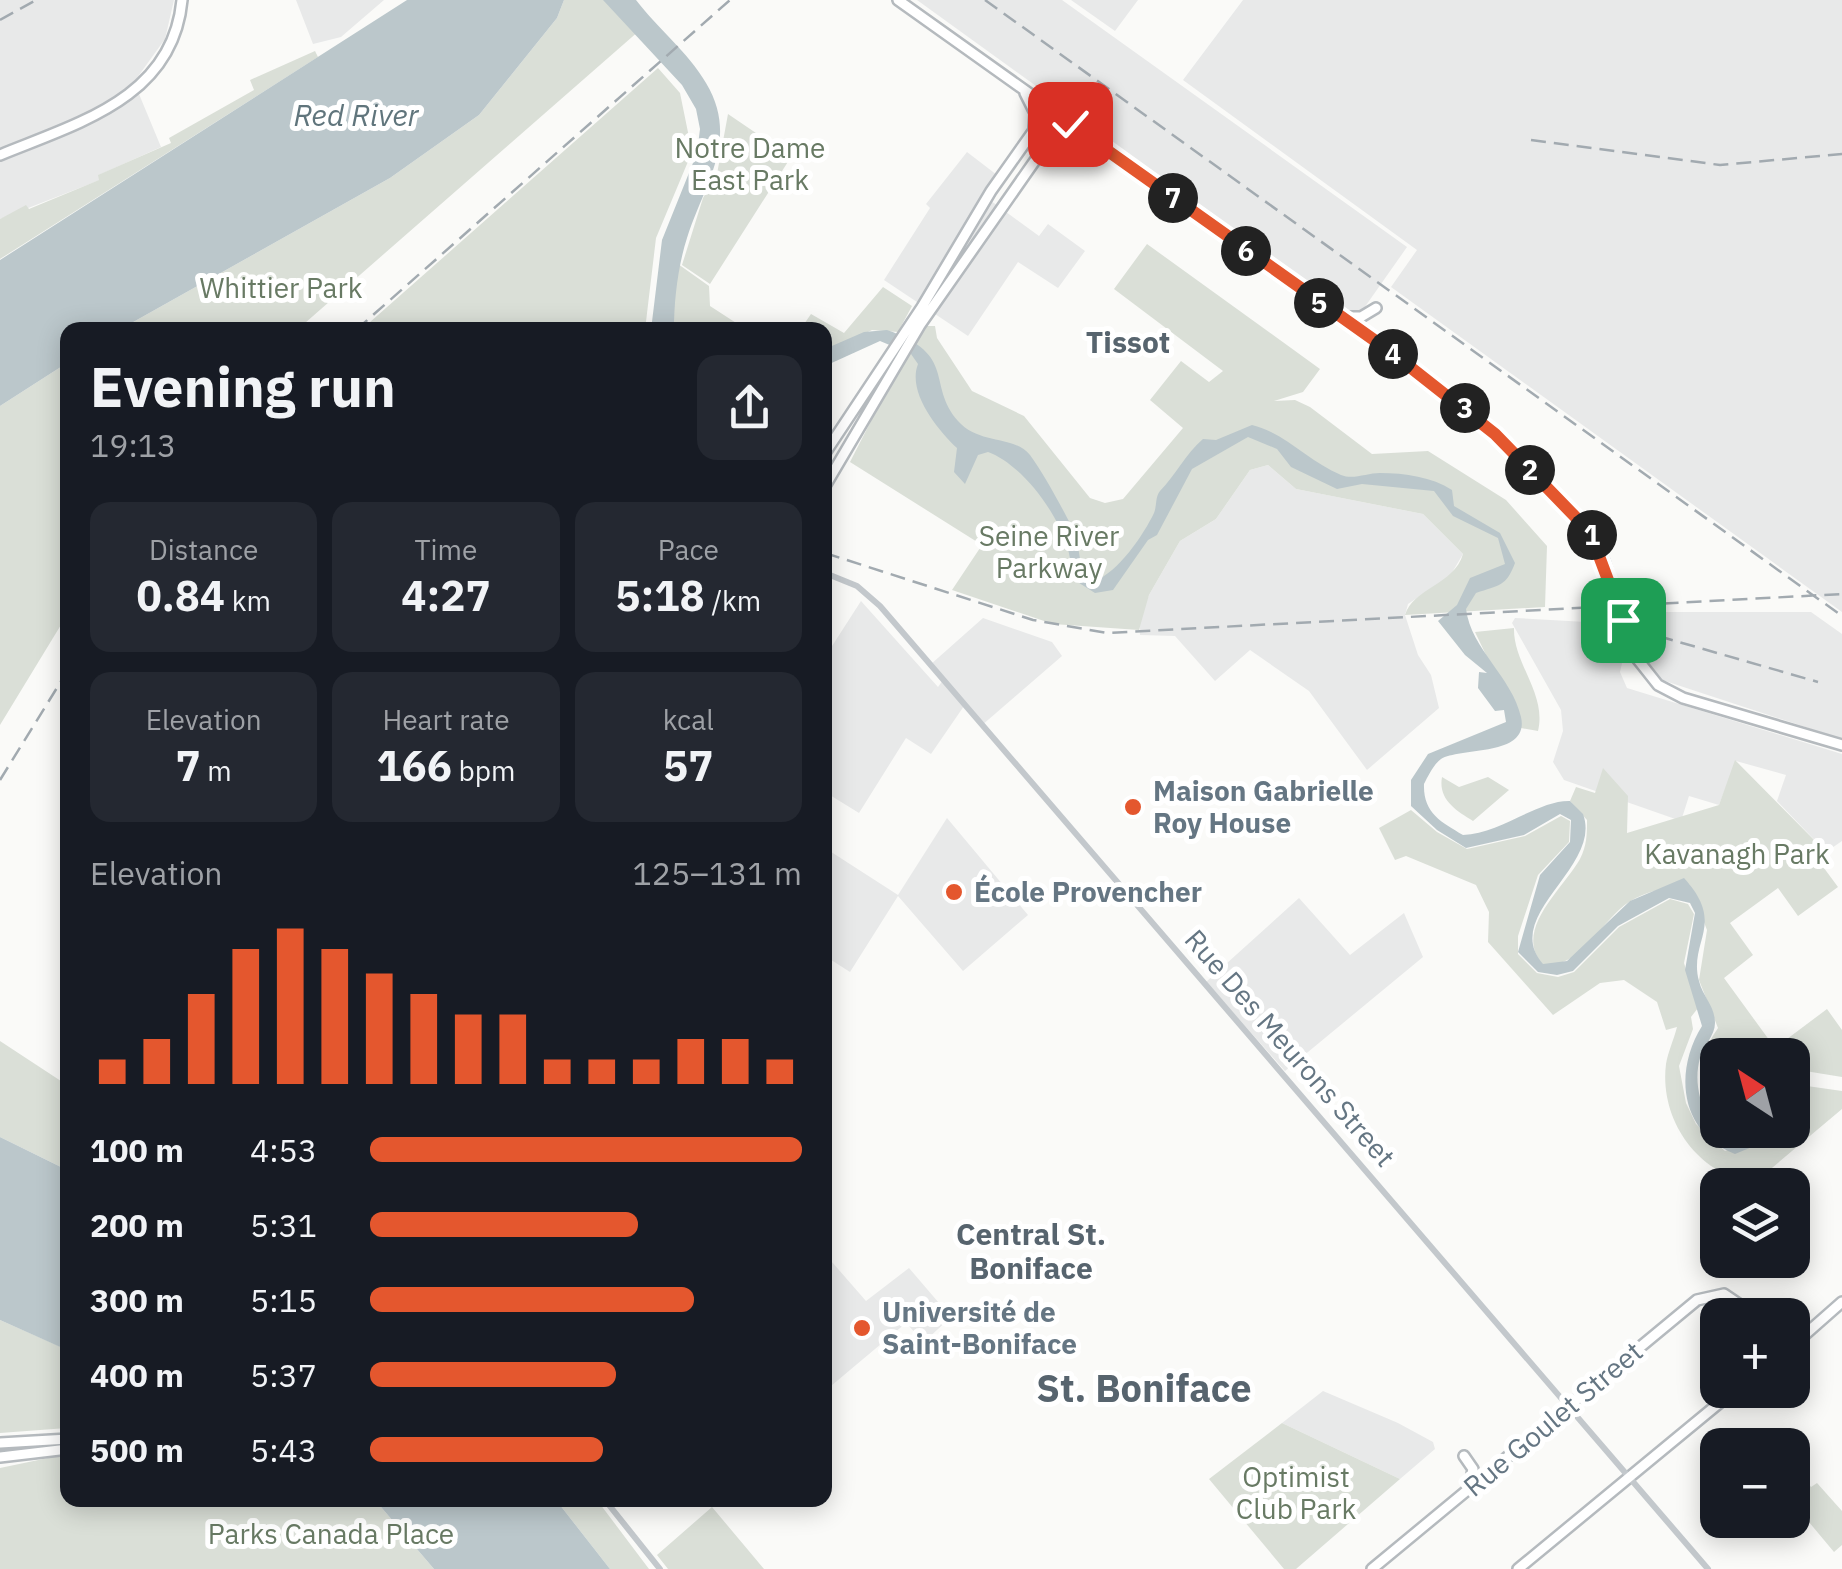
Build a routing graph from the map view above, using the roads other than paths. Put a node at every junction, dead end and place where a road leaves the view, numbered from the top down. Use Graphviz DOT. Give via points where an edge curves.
graph roads {
  1 [pos="182,0"];
  2 [pos="898,0"];
  3 [pos="1021,87"];
  4 [pos="1050,109"];
  5 [pos="1064,119"];
  6 [pos="1033,132"];
  7 [pos="1089,136"];
  8 [pos="1047,144"];
  9 [pos="0,155"];
  10 [pos="1376,308"];
  11 [pos="1338,316"];
  12 [pos="917,323"];
  13 [pos="871,395"];
  14 [pos="832,444"];
  15 [pos="832,472"];
  16 [pos="832,576"];
  17 [pos="1842,745"];
  18 [pos="1702,1298"];
  19 [pos="1730,1298"];
  20 [pos="1700,1299"];
  21 [pos="1842,1302"];
  22 [pos="1816,1324"];
  23 [pos="1810,1326"];
  24 [pos="1810,1330"];
  25 [pos="1569,1406"];
  26 [pos="1714,1408"];
  27 [pos="60,1439"];
  28 [pos="0,1443"];
  29 [pos="60,1450"];
  30 [pos="1464,1456"];
  31 [pos="0,1457"];
  32 [pos="1629,1476"];
  33 [pos="1467,1490"];
  34 [pos="611,1507"];
  35 [pos="660,1569"];
  36 [pos="1372,1569"];
  37 [pos="1518,1569"];
  38 [pos="1708,1569"];
  1 -- 9 [label="main road" via="169,50 135,92"];
  2 -- 3 [label="main road"];
  3 -- 4 [label="main road"];
  3 -- 6 [label="main road" via="1034,109"];
  4 -- 5 [label="main road"];
  4 -- 6 [label="main road"];
  5 -- 7 [label="main road"];
  5 -- 8 [label="main road"];
  6 -- 12 [label="main road" via="987,198"];
  7 -- 8 [label="main road" via="1069,132"];
  7 -- 11 [label="main road"];
  8 -- 12 [label="main road"];
  10 -- 11 [label="main road" via="1362,317"];
  11 -- 17 [label="main road" via="1495,434 1590,532 1635,656 1658,685"];
  12 -- 13 [label="main road"];
  13 -- 14 [label="main road"];
  13 -- 15 [label="main road"];
  16 -- 25 [label="street, Rue Des Meurons Street" via="880,606"];
  18 -- 19 [label="main road, Rue Goulet Street" via="1717,1292"];
  20 -- 25 [label="main road, Rue Goulet Street"];
  21 -- 22 [label="main road"];
  22 -- 23 [label="main road"];
  22 -- 24 [label="main road"];
  25 -- 32 [label="street, Rue Des Meurons Street"];
  25 -- 33 [label="main road, Rue Goulet Street"];
  26 -- 32 [label="main road"];
  27 -- 28 [label="main road"];
  29 -- 31 [label="main road"];
  30 -- 33 [label="main road" via="1474,1474"];
  32 -- 37 [label="main road"];
  32 -- 38 [label="street, Rue Des Meurons Street"];
  33 -- 36 [label="main road, Rue Goulet Street"];
  34 -- 35 [label="street"];
}
